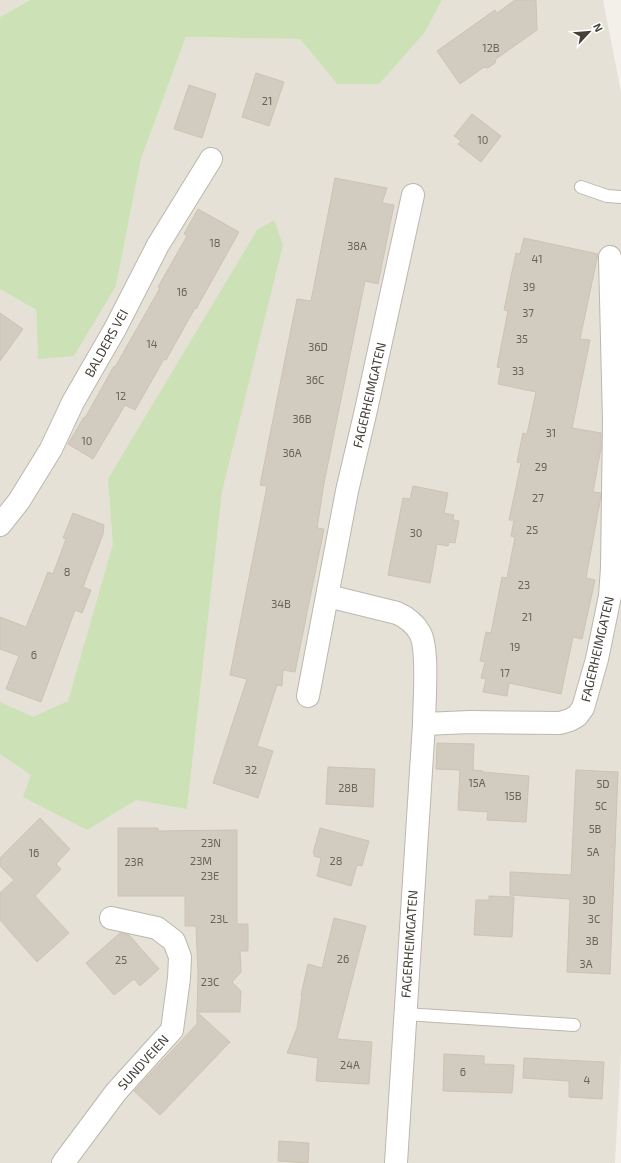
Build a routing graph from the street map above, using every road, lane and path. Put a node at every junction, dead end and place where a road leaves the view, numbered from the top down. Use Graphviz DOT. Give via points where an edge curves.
graph roads {
  1 [pos="211,159"];
  2 [pos="581,187"];
  3 [pos="413,195"];
  4 [pos="621,197"];
  5 [pos="610,258"];
  6 [pos="0,525"];
  7 [pos="328,596"];
  8 [pos="308,696"];
  9 [pos="424,724"];
  10 [pos="111,918"];
  11 [pos="405,1014"];
  12 [pos="574,1025"];
  13 [pos="63,1163"];
  14 [pos="396,1163"];
  1 -- 6 [label="street, BALDERS VEI" via="158,245 74,402 52,449 19,501"];
  2 -- 4 [label="lane" via="607,196"];
  3 -- 7 [label="street, FAGERHEIMGATEN" via="345,498"];
  5 -- 9 [label="street, FAGERHEIMGATEN" via="614,422 612,568 610,596 597,659 583,708 577,716 560,723"];
  7 -- 8 [label="street, FAGERHEIMGATEN"];
  7 -- 9 [label="street, FAGERHEIMGATEN" via="407,617 420,633 425,659"];
  9 -- 11 [label="street, FAGERHEIMGATEN"];
  10 -- 13 [label="street, SUNDVEIEN" via="157,928 174,941 180,958 180,978 172,1030 116,1092"];
  11 -- 12 [label="lane"];
  11 -- 14 [label="street, FAGERHEIMGATEN"];
}
